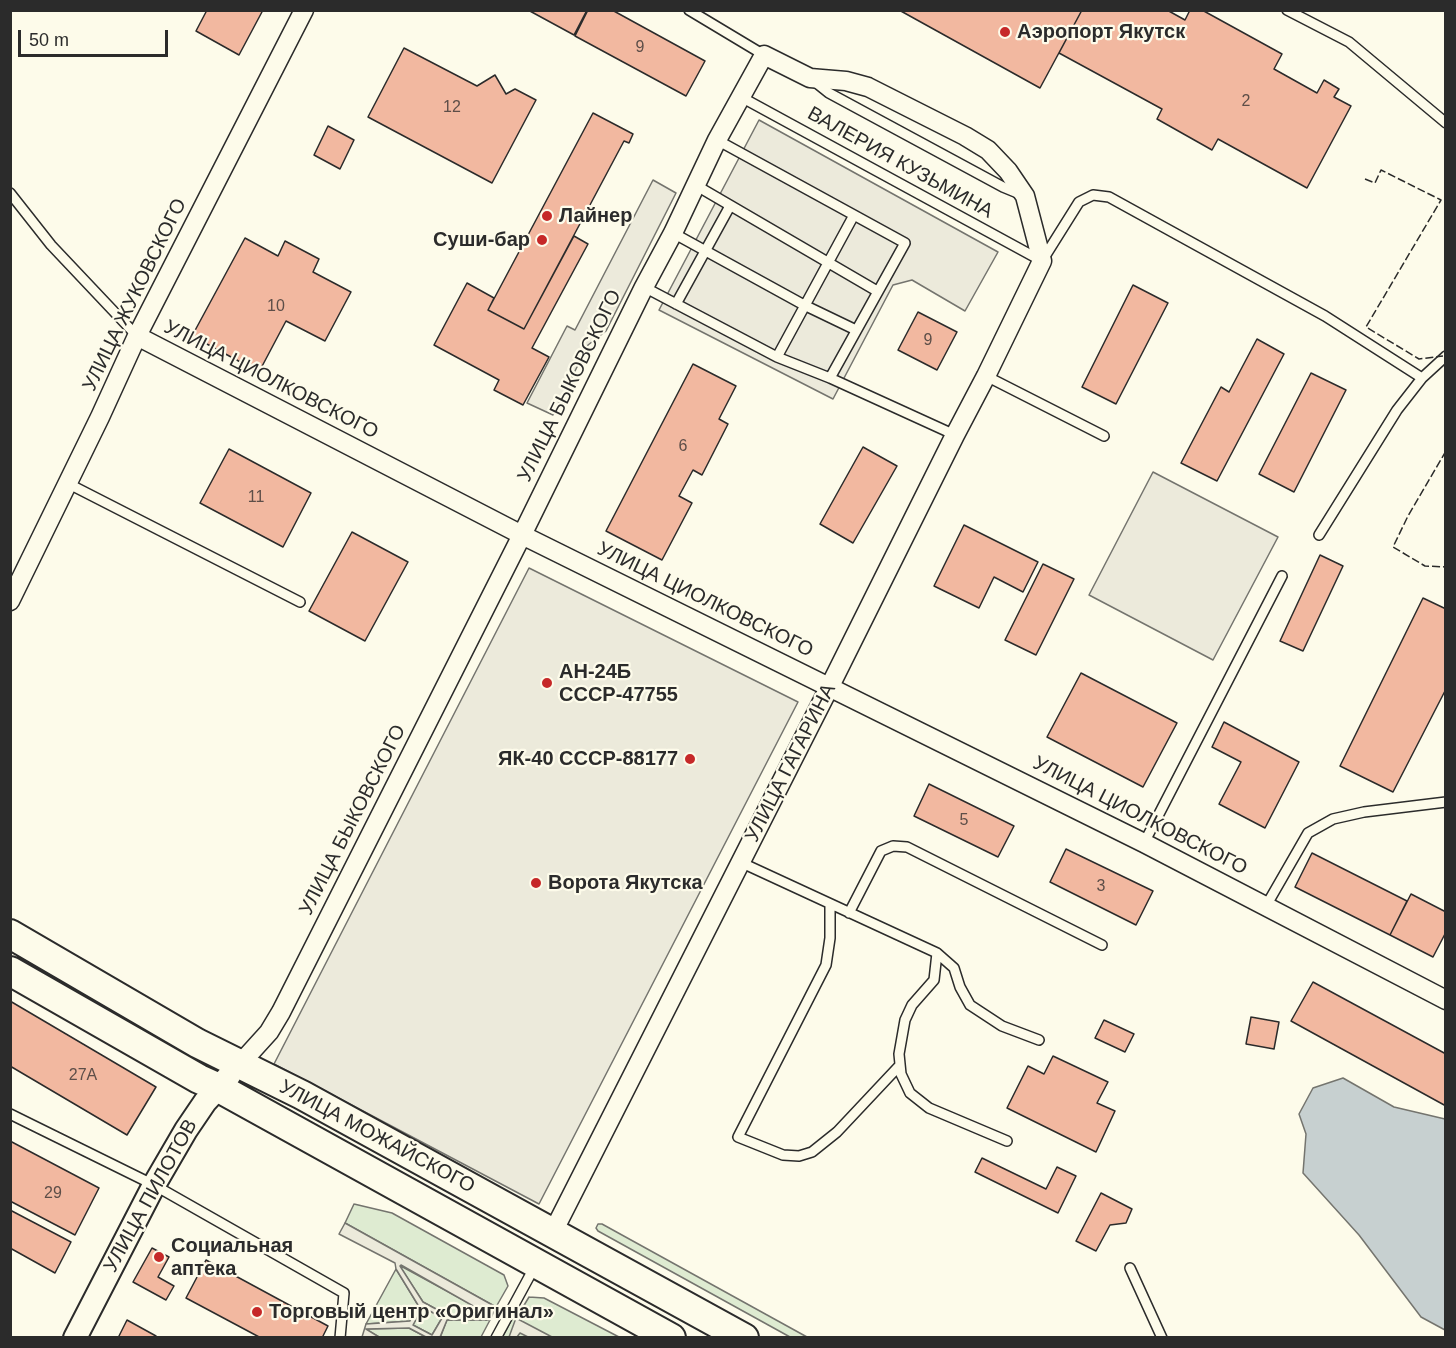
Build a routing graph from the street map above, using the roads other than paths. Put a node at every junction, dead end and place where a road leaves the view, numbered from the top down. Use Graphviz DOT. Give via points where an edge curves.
graph roads {
  1 [pos="304,10"];
  2 [pos="689,10"];
  3 [pos="1287,10"];
  4 [pos="764,55"];
  5 [pos="810,78"];
  6 [pos="741,97"];
  7 [pos="1446,123"];
  8 [pos="717,140"];
  9 [pos="697,186"];
  10 [pos="10,193"];
  11 [pos="1025,196"];
  12 [pos="730,206"];
  13 [pos="854,215"];
  14 [pos="673,233"];
  15 [pos="705,251"];
  16 [pos="1042,261"];
  17 [pos="644,287"];
  18 [pos="878,291"];
  19 [pos="676,304"];
  20 [pos="804,305"];
  21 [pos="856,330"];
  22 [pos="137,336"];
  23 [pos="1446,356"];
  24 [pos="777,357"];
  25 [pos="987,376"];
  26 [pos="830,378"];
  27 [pos="1422,378"];
  28 [pos="955,435"];
  29 [pos="1104,436"];
  30 [pos="67,483"];
  31 [pos="522,535"];
  32 [pos="1319,536"];
  33 [pos="1281,576"];
  34 [pos="10,601"];
  35 [pos="300,602"];
  36 [pos="830,686"];
  37 [pos="1446,802"];
  38 [pos="1144,843"];
  39 [pos="740,862"];
  40 [pos="830,904"];
  41 [pos="1266,906"];
  42 [pos="849,913"];
  43 [pos="10,934"];
  44 [pos="1102,945"];
  45 [pos="937,953"];
  46 [pos="10,971"];
  47 [pos="1446,1000"];
  48 [pos="1039,1040"];
  49 [pos="240,1064"];
  50 [pos="900,1065"];
  51 [pos="219,1088"];
  52 [pos="10,1114"];
  53 [pos="1007,1141"];
  54 [pos="154,1185"];
  55 [pos="553,1232"];
  56 [pos="536,1263"];
  57 [pos="1130,1268"];
  58 [pos="75,1338"];
  59 [pos="340,1338"];
  60 [pos="496,1338"];
  61 [pos="671,1338"];
  62 [pos="744,1338"];
  63 [pos="1162,1338"];
  1 -- 22 [label="street, УЛИЦА ЖУКОВСКОГО"];
  2 -- 4 [label="lane"];
  3 -- 7 [label="lane" via="1350,42"];
  4 -- 5 [label="street"];
  4 -- 6 [label="street, УЛИЦА БЫКОВСКОГО"];
  5 -- 11 [label="lane" via="829,93"];
  5 -- 11 [label="street" via="868,87 965,136 988,150"];
  6 -- 8 [label="street, УЛИЦА БЫКОВСКОГО"];
  6 -- 16 [label="lane, ВАЛЕРИЯ КУЗЬМИНА"];
  8 -- 9 [label="street, УЛИЦА БЫКОВСКОГО"];
  8 -- 13 [label="lane"];
  9 -- 12 [label="lane"];
  9 -- 14 [label="street, УЛИЦА БЫКОВСКОГО"];
  10 -- 22 [label="lane" via="51,245"];
  11 -- 16 [label="street"];
  12 -- 15 [label="lane"];
  12 -- 18 [label="lane"];
  13 -- 18 [label="lane" via="905,243"];
  13 -- 20 [label="lane"];
  14 -- 15 [label="lane"];
  14 -- 17 [label="street, УЛИЦА БЫКОВСКОГО"];
  15 -- 19 [label="lane"];
  15 -- 20 [label="lane"];
  16 -- 25 [label="street, УЛИЦА ГАГАРИНА"];
  16 -- 27 [label="lane" via="1079,202 1093,195 1108,197 1325,316"];
  17 -- 19 [label="lane"];
  17 -- 31 [label="street, УЛИЦА БЫКОВСКОГО"];
  18 -- 21 [label="lane"];
  19 -- 24 [label="lane"];
  20 -- 21 [label="lane"];
  20 -- 24 [label="lane"];
  21 -- 26 [label="lane"];
  22 -- 30 [label="street, УЛИЦА ЖУКОВСКОГО"];
  22 -- 31 [label="street, УЛИЦА ЦИОЛКОВСКОГО"];
  23 -- 27 [label="lane"];
  24 -- 26 [label="lane"];
  25 -- 28 [label="street, УЛИЦА ГАГАРИНА"];
  25 -- 29 [label="lane"];
  26 -- 28 [label="lane"];
  27 -- 32 [label="lane" via="1397,410"];
  28 -- 36 [label="street, УЛИЦА ГАГАРИНА"];
  30 -- 34 [label="street, УЛИЦА ЖУКОВСКОГО"];
  30 -- 35 [label="lane"];
  31 -- 36 [label="street, УЛИЦА ЦИОЛКОВСКОГО"];
  31 -- 49 [label="street, УЛИЦА БЫКОВСКОГО" via="281,1012"];
  33 -- 38 [label="lane"];
  36 -- 38 [label="street, УЛИЦА ЦИОЛКОВСКОГО"];
  36 -- 39 [label="street, УЛИЦА ГАГАРИНА"];
  37 -- 41 [label="lane" via="1364,812 1333,819 1308,833"];
  38 -- 41 [label="street, УЛИЦА ЦИОЛКОВСКОГО"];
  39 -- 40 [label="lane"];
  39 -- 55 [label="street, УЛИЦА ГАГАРИНА"];
  40 -- 42 [label="lane"];
  40 -- 50 [label="lane" via="826,965 738,1137 783,1155 812,1152 837,1132"];
  41 -- 47 [label="street, УЛИЦА ЦИОЛКОВСКОГО"];
  42 -- 44 [label="lane" via="881,850 907,847"];
  42 -- 45 [label="lane"];
  43 -- 49 [label="main road, УЛИЦА МОЖАЙСКОГО"];
  45 -- 48 [label="lane" via="954,968 970,1005 1002,1026"];
  45 -- 50 [label="lane" via="934,980 912,1005 905,1020"];
  46 -- 51 [label="main road, УЛИЦА МОЖАЙСКОГО"];
  49 -- 51 [label="street, УЛИЦА ПИЛОТОВ"];
  49 -- 55 [label="main road, УЛИЦА МОЖАЙСКОГО"];
  50 -- 53 [label="lane" via="910,1094 929,1108"];
  51 -- 54 [label="street, УЛИЦА ПИЛОТОВ" via="186,1130"];
  51 -- 56 [label="main road, УЛИЦА МОЖАЙСКОГО"];
  52 -- 54 [label="lane"];
  54 -- 58 [label="street, УЛИЦА ПИЛОТОВ"];
  54 -- 59 [label="lane" via="344,1293"];
  55 -- 56 [label="main road, УЛИЦА ГАГАРИНА"];
  55 -- 62 [label="main road, УЛИЦА МОЖАЙСКОГО"];
  56 -- 60 [label="lane"];
  56 -- 61 [label="main road, УЛИЦА МОЖАЙСКОГО"];
  57 -- 63 [label="lane"];
}
